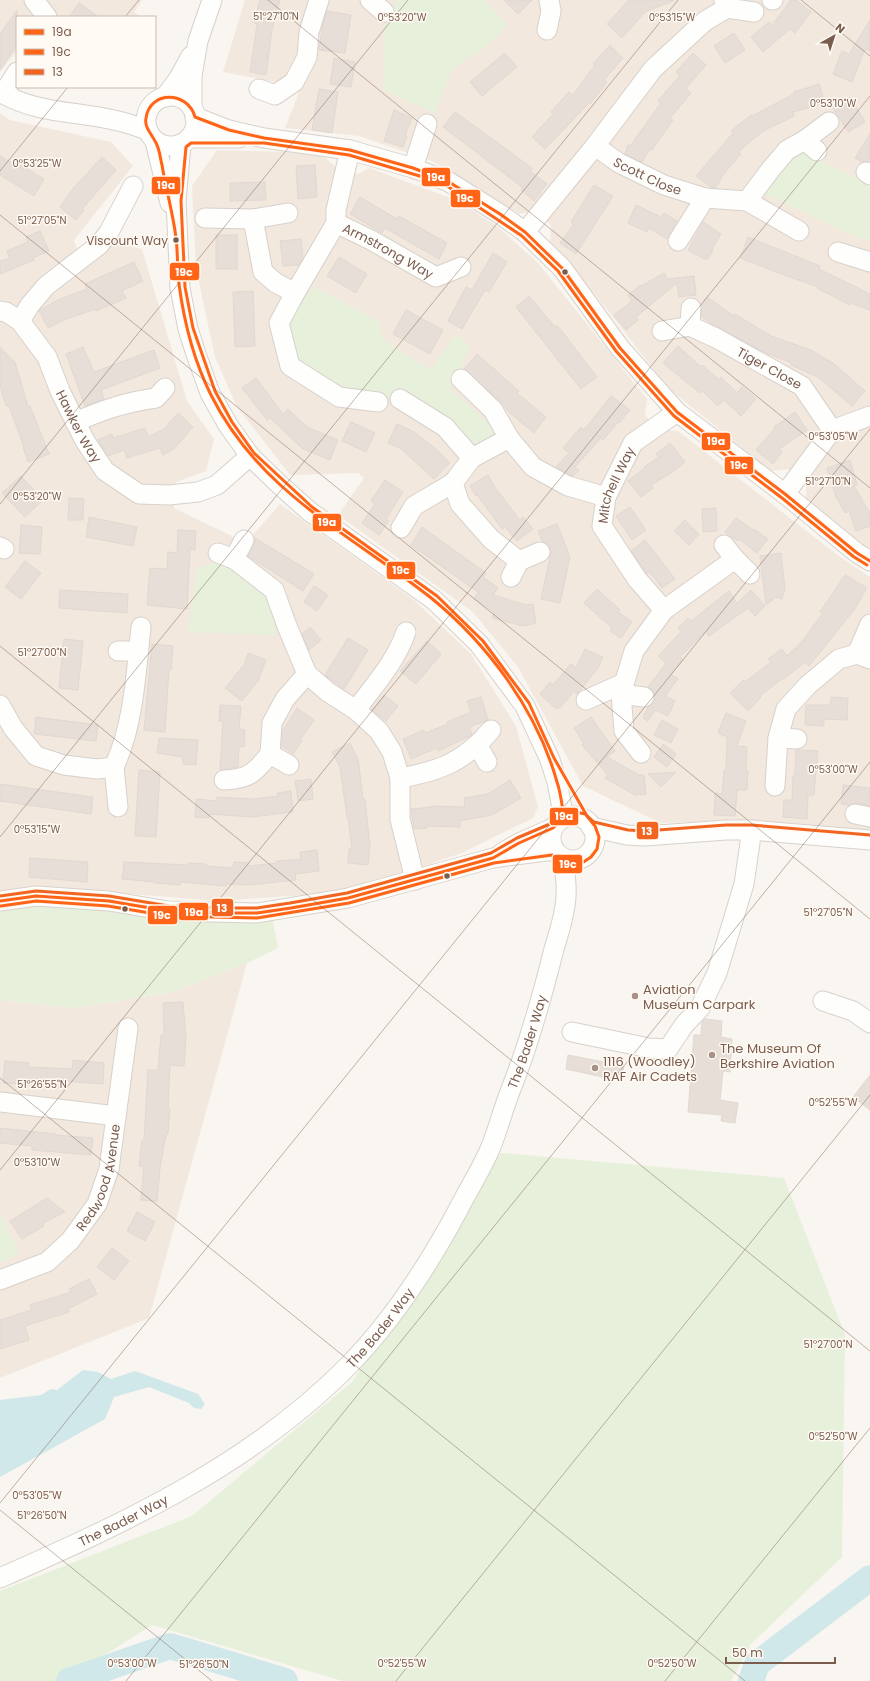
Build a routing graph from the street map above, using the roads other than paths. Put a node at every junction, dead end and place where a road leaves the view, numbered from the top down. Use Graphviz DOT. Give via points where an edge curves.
graph roads {
  1 [pos="34,0"];
  2 [pos="212,0"];
  3 [pos="319,0"];
  4 [pos="549,0"];
  5 [pos="725,4"];
  6 [pos="754,12"];
  7 [pos="46,16"];
  8 [pos="547,30"];
  9 [pos="198,41"];
  10 [pos="16,73"];
  11 [pos="259,89"];
  12 [pos="2,93"];
  13 [pos="158,101"];
  14 [pos="193,112"];
  15 [pos="80,115"];
  16 [pos="829,122"];
  17 [pos="427,124"];
  18 [pos="151,136"];
  19 [pos="264,138"];
  20 [pos="185,141"];
  21 [pos="595,146"];
  22 [pos="350,150"];
  23 [pos="413,168"];
  24 [pos="133,186"];
  25 [pos="705,198"];
  26 [pos="747,201"];
  27 [pos="288,213"];
  28 [pos="205,218"];
  29 [pos="253,219"];
  30 [pos="336,223"];
  31 [pos="798,231"];
  32 [pos="525,232"];
  33 [pos="678,241"];
  34 [pos="838,252"];
  35 [pos="178,260"];
  36 [pos="870,262"];
  37 [pos="461,267"];
  38 [pos="295,293"];
  39 [pos="0,311"];
  40 [pos="20,321"];
  41 [pos="662,332"];
  42 [pos="461,379"];
  43 [pos="162,397"];
  44 [pos="400,399"];
  45 [pos="378,402"];
  46 [pos="677,412"];
  47 [pos="870,416"];
  48 [pos="75,422"];
  49 [pos="832,430"];
  50 [pos="509,438"];
  51 [pos="250,456"];
  52 [pos="472,458"];
  53 [pos="453,482"];
  54 [pos="786,494"];
  55 [pos="606,497"];
  56 [pos="401,528"];
  57 [pos="244,540"];
  58 [pos="540,552"];
  59 [pos="870,561"];
  60 [pos="750,574"];
  61 [pos="664,610"];
  62 [pos="870,624"];
  63 [pos="141,627"];
  64 [pos="406,632"];
  65 [pos="118,651"];
  66 [pos="139,651"];
  67 [pos="864,657"];
  68 [pos="307,674"];
  69 [pos="622,688"];
  70 [pos="644,697"];
  71 [pos="586,700"];
  72 [pos="0,705"];
  73 [pos="356,710"];
  74 [pos="491,730"];
  75 [pos="778,738"];
  76 [pos="797,739"];
  77 [pos="641,753"];
  78 [pos="270,754"];
  79 [pos="550,760"];
  80 [pos="289,765"];
  81 [pos="114,767"];
  82 [pos="400,778"];
  83 [pos="224,780"];
  84 [pos="775,786"];
  85 [pos="118,807"];
  86 [pos="559,823"];
  87 [pos="587,823"];
  88 [pos="750,830"];
  89 [pos="645,836"];
  90 [pos="870,840"];
  91 [pos="559,854"];
  92 [pos="587,854"];
  93 [pos="493,858"];
  94 [pos="415,880"];
  95 [pos="0,901"];
  96 [pos="565,912"];
  97 [pos="823,1001"];
  98 [pos="870,1023"];
  99 [pos="128,1028"];
  100 [pos="572,1032"];
  101 [pos="0,1102"];
  102 [pos="116,1116"];
  103 [pos="0,1280"];
  104 [pos="0,1578"];
  1 -- 7 [label="street"];
  2 -- 9 [label="street"];
  3 -- 11 [label="street" via="309,32 307,57 294,82 275,96"];
  4 -- 8 [label="street" via="551,11"];
  5 -- 6 [label="street"];
  5 -- 21 [label="street" via="652,69"];
  9 -- 13 [label="street" via="179,78"];
  9 -- 14 [label="street" via="192,76"];
  10 -- 12 [label="street"];
  12 -- 15 [label="street" via="44,109"];
  13 -- 14 [label="street" via="178,97 186,101"];
  13 -- 15 [label="street" via="114,114"];
  13 -- 18 [label="street" via="146,116"];
  14 -- 19 [label="street" via="229,130"];
  14 -- 20 [label="street" via="196,122 194,131"];
  15 -- 18 [label="street" via="118,121"];
  16 -- 26 [label="street" via="811,146 787,150"];
  17 -- 23 [label="street"];
  18 -- 20 [label="street" via="166,146"];
  18 -- 35 [label="street" via="168,189"];
  19 -- 20 [label="street"];
  19 -- 22 [label="street"];
  20 -- 35 [label="street" via="176,201"];
  21 -- 25 [label="street, Scott Close" via="619,163 664,185"];
  21 -- 32 [label="street"];
  22 -- 23 [label="street"];
  22 -- 30 [label="street, Armstrong Way" via="336,210"];
  23 -- 32 [label="street" via="449,182"];
  24 -- 40 [label="street" via="109,232 99,245 46,286"];
  25 -- 26 [label="street, Scott Close"];
  25 -- 33 [label="street"];
  26 -- 31 [label="street, Scott Close"];
  27 -- 29 [label="street"];
  28 -- 29 [label="street"];
  29 -- 38 [label="street" via="263,272 276,283"];
  30 -- 37 [label="street, Armstrong Way" via="436,277"];
  30 -- 38 [label="street, Armstrong Way"];
  32 -- 46 [label="street" via="562,268 620,348"];
  34 -- 36 [label="street"];
  35 -- 51 [label="street" via="180,288 188,329 210,393"];
  38 -- 45 [label="street, Armstrong Way" via="279,323 290,366 336,403"];
  39 -- 40 [label="street, Hawker Way"];
  40 -- 48 [label="street, Hawker Way" via="47,357"];
  41 -- 49 [label="street, Tiger Close" via="691,317 716,338 802,386"];
  42 -- 50 [label="street" via="493,410"];
  43 -- 48 [label="street" via="135,400"];
  44 -- 52 [label="street" via="445,427"];
  46 -- 54 [label="street"];
  46 -- 55 [label="street, Mitchell Way" via="633,444"];
  47 -- 49 [label="street"];
  48 -- 51 [label="street, Hawker Way" via="84,441 105,471 139,494 169,495 198,492 217,484"];
  49 -- 54 [label="street"];
  50 -- 52 [label="street"];
  50 -- 55 [label="street" via="533,467 568,486"];
  51 -- 79 [label="street" via="309,511 434,600 479,644 525,706"];
  52 -- 53 [label="street"];
  53 -- 56 [label="street" via="414,506"];
  53 -- 58 [label="street" via="460,504 515,569"];
  54 -- 59 [label="street"];
  55 -- 61 [label="street, Mitchell Way" via="602,526 637,579"];
  57 -- 68 [label="street" via="226,556 274,590"];
  60 -- 61 [label="street" via="730,552"];
  61 -- 69 [label="street" via="634,651"];
  62 -- 67 [label="street"];
  63 -- 66 [label="street"];
  64 -- 73 [label="street" via="389,667"];
  65 -- 66 [label="street"];
  66 -- 81 [label="street" via="130,712 122,748"];
  67 -- 75 [label="street" via="839,659 808,685 786,709"];
  68 -- 73 [label="street" via="328,692"];
  68 -- 78 [label="street" via="285,699 272,723"];
  69 -- 70 [label="street"];
  69 -- 71 [label="street"];
  69 -- 77 [label="street" via="624,731"];
  72 -- 81 [label="street" via="13,728 36,756 64,765 97,769"];
  73 -- 82 [label="street" via="379,731 392,752"];
  74 -- 82 [label="street" via="482,754 420,775"];
  75 -- 76 [label="street"];
  75 -- 84 [label="street"];
  78 -- 80 [label="street"];
  78 -- 83 [label="street" via="255,772 239,779"];
  79 -- 86 [label="street" via="557,782"];
  79 -- 87 [label="street"];
  81 -- 85 [label="street"];
  82 -- 94 [label="street" via="400,819"];
  86 -- 87 [label="street" via="576,816"];
  86 -- 91 [label="street" via="551,835 551,843"];
  86 -- 93 [label="street"];
  87 -- 89 [label="street" via="627,835"];
  87 -- 92 [label="street" via="595,838"];
  88 -- 89 [label="street"];
  88 -- 90 [label="street"];
  88 -- 100 [label="street" via="744,884 717,973 700,1008 684,1025 668,1049 650,1048"];
  89 -- 92 [label="street"];
  91 -- 92 [label="street" via="571,860"];
  91 -- 93 [label="street"];
  91 -- 96 [label="street, The Bader Way" via="566,896"];
  92 -- 96 [label="street, The Bader Way"];
  93 -- 94 [label="street"];
  94 -- 95 [label="street" via="348,898 257,913 168,911 109,901 36,896"];
  96 -- 104 [label="street, The Bader Way" via="536,1019 489,1150 419,1279 377,1333 349,1365 318,1394 238,1457 171,1496"];
  97 -- 98 [label="street" via="853,1011"];
  99 -- 102 [label="street, Redwood Avenue"];
  101 -- 102 [label="street"];
  102 -- 103 [label="street, Redwood Avenue" via="108,1169 97,1204 70,1241 47,1262"];
}
